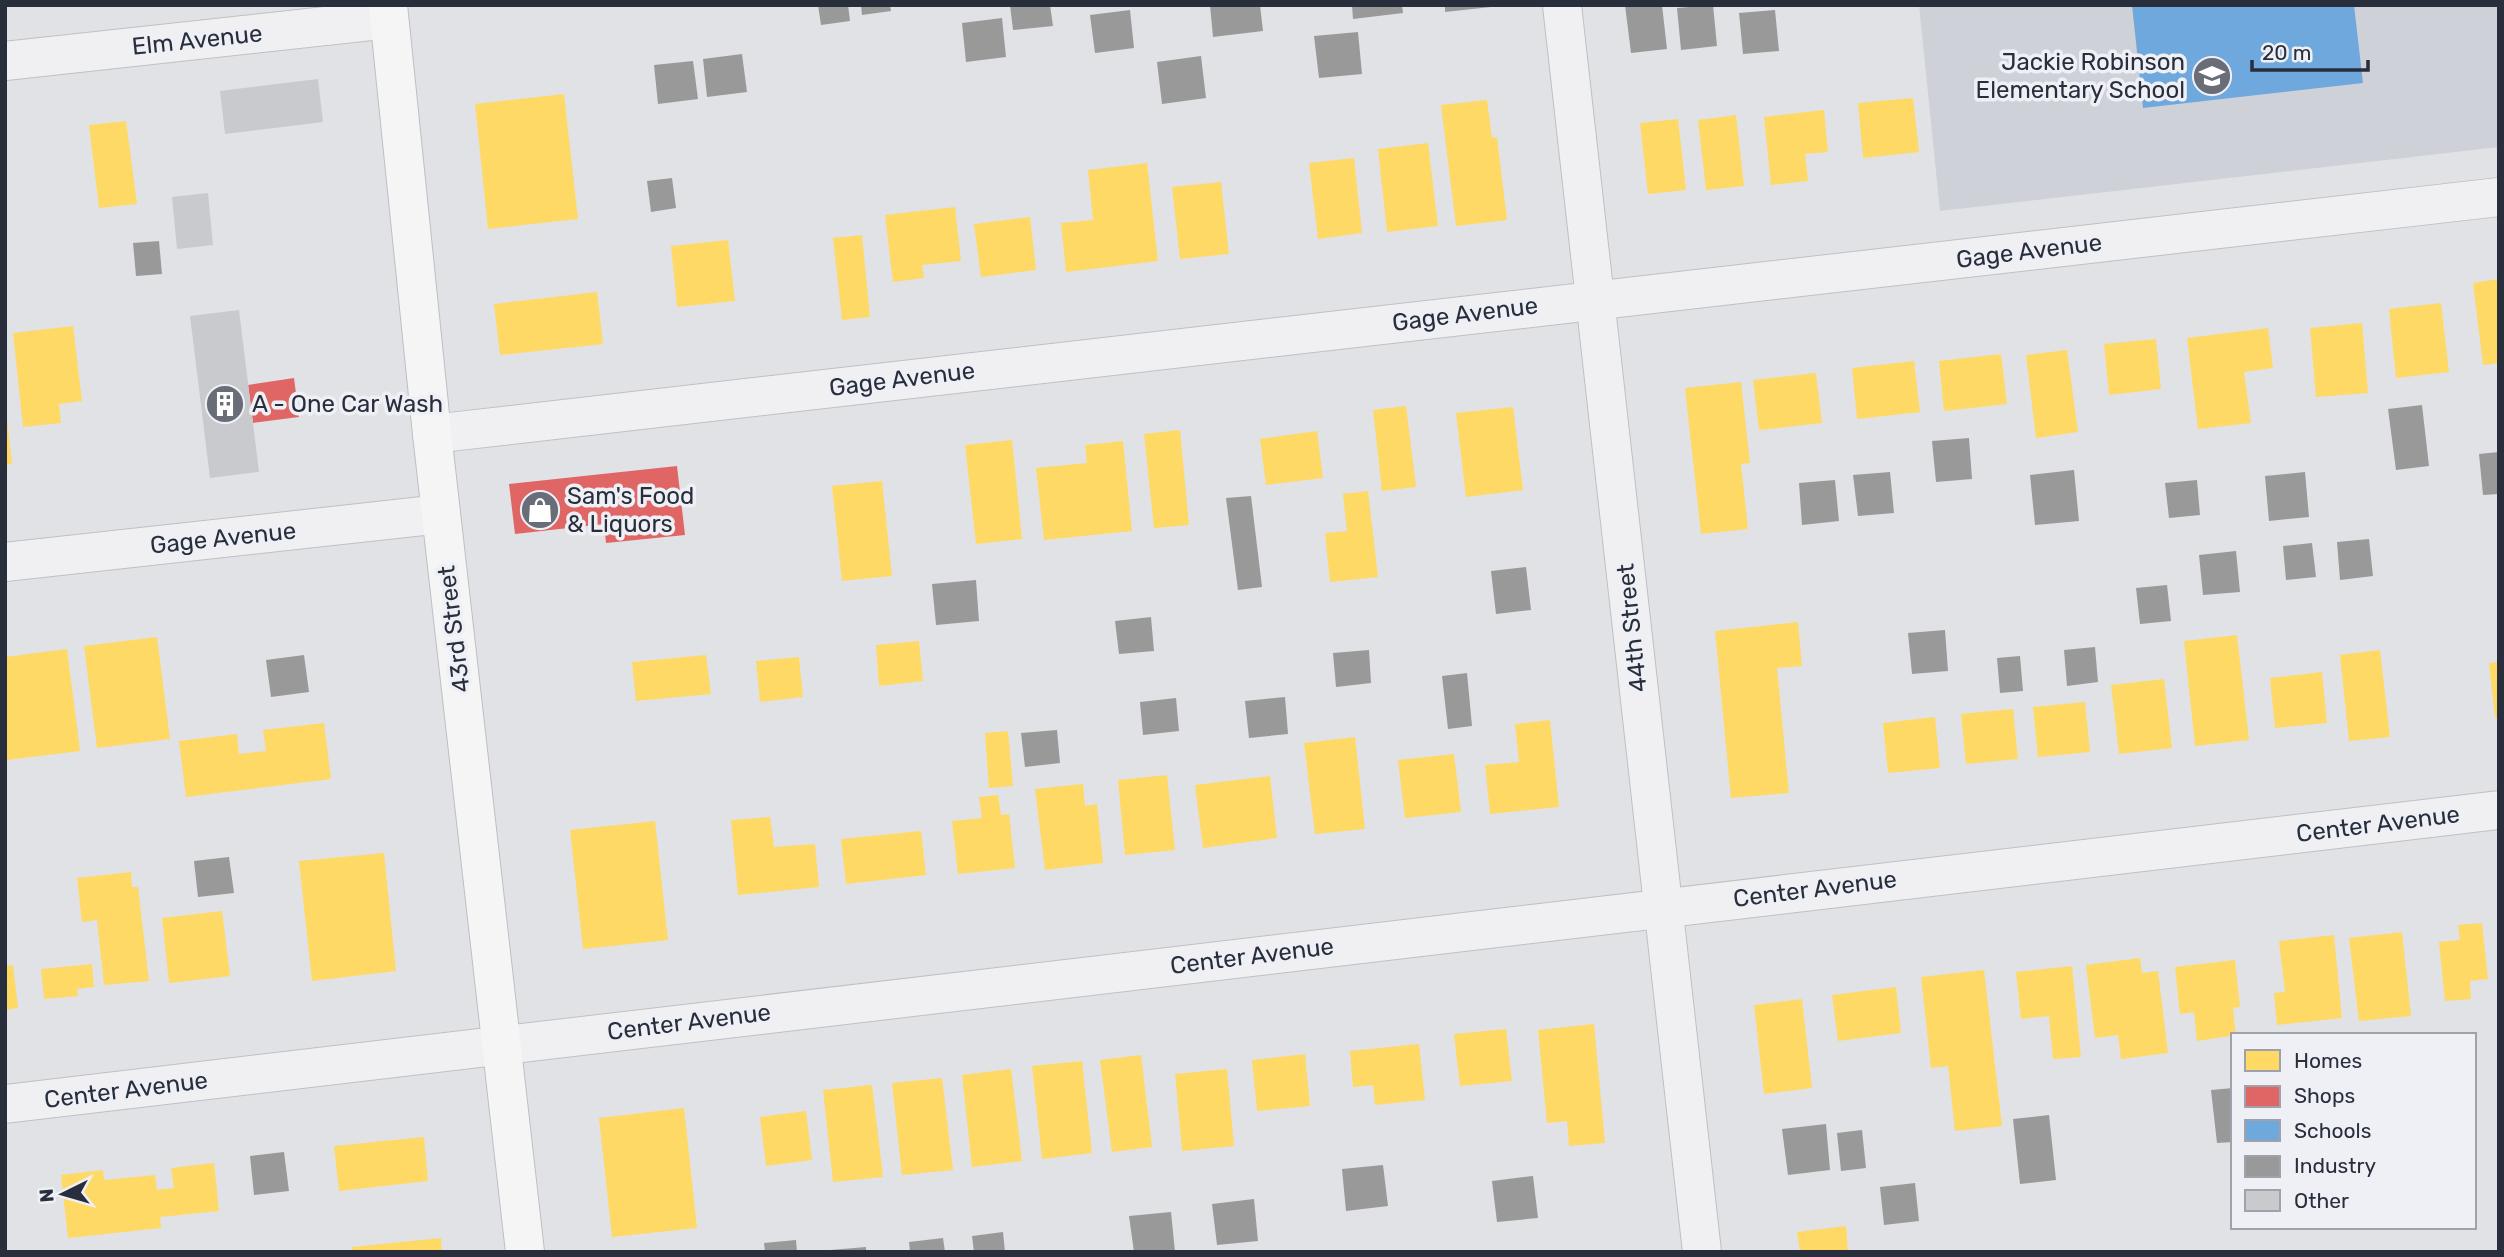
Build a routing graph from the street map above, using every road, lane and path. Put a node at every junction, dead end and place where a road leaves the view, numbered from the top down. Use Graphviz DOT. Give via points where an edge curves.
graph roads {
  1 [pos="1562,5"];
  2 [pos="388,12"];
  3 [pos="5,61"];
  4 [pos="2499,197"];
  5 [pos="1595,300"];
  6 [pos="432,434"];
  7 [pos="441,514"];
  8 [pos="5,562"];
  9 [pos="2499,810"];
  10 [pos="1662,907"];
  11 [pos="502,1044"];
  12 [pos="5,1104"];
  13 [pos="525,1252"];
  14 [pos="1702,1252"];
  1 -- 5 [label="street, 44th Street"];
  2 -- 3 [label="street, Elm Avenue"];
  2 -- 6 [label="main road, 43rd Street"];
  4 -- 5 [label="street, Gage Avenue"];
  5 -- 6 [label="street, Gage Avenue"];
  5 -- 10 [label="street, 44th Street"];
  6 -- 7 [label="main road, 43rd Street"];
  7 -- 8 [label="street, Gage Avenue"];
  7 -- 11 [label="main road, 43rd Street"];
  9 -- 10 [label="street, Center Avenue"];
  10 -- 11 [label="street, Center Avenue"];
  10 -- 14 [label="street, 44th Street"];
  11 -- 12 [label="street, Center Avenue"];
  11 -- 13 [label="main road, 43rd Street"];
}
